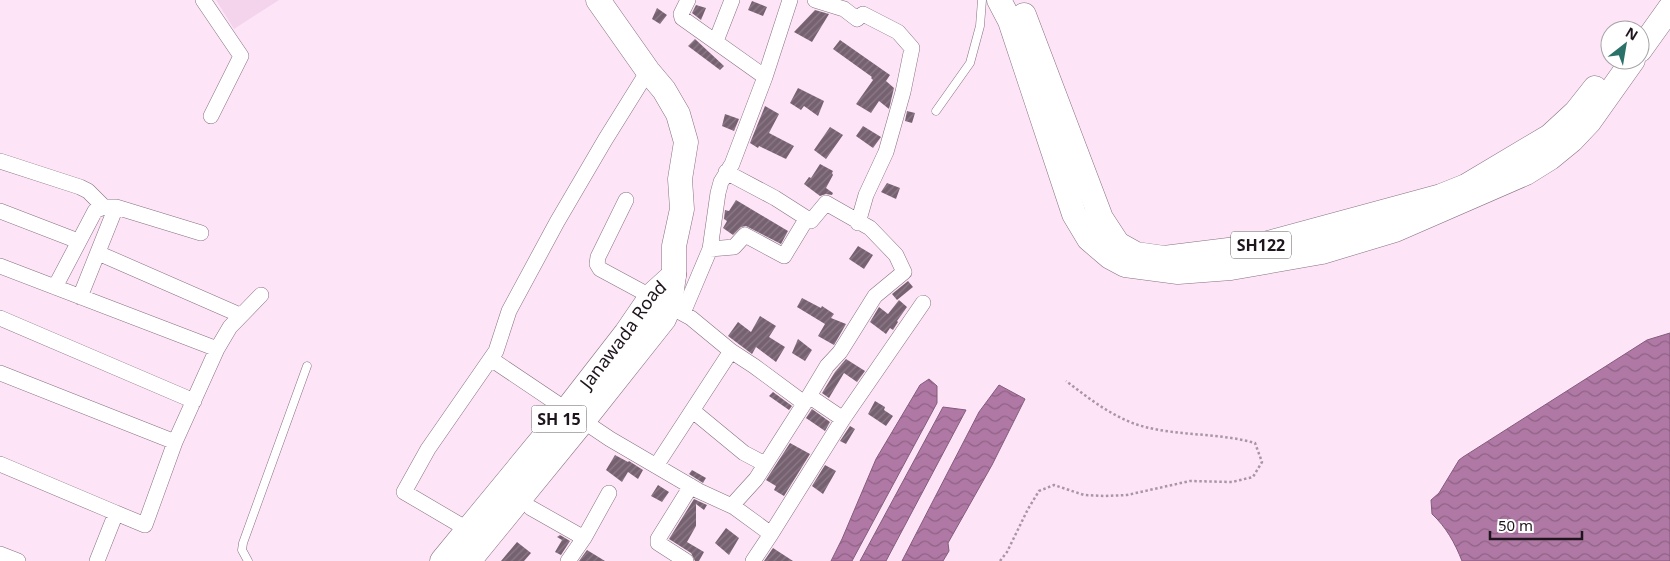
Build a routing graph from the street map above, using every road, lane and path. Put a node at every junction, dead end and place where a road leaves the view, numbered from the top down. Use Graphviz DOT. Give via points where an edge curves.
graph roads {
  1 [pos="203,0"];
  2 [pos="599,0"];
  3 [pos="688,0"];
  4 [pos="732,0"];
  5 [pos="790,0"];
  6 [pos="815,0"];
  7 [pos="982,0"];
  8 [pos="999,0"];
  9 [pos="1017,0"];
  10 [pos="1657,0"];
  11 [pos="1670,8"];
  12 [pos="1643,20"];
  13 [pos="1650,36"];
  14 [pos="716,41"];
  15 [pos="648,70"];
  16 [pos="1608,70"];
  17 [pos="1626,70"];
  18 [pos="765,77"];
  19 [pos="936,111"];
  20 [pos="211,116"];
  21 [pos="0,160"];
  22 [pos="726,172"];
  23 [pos="626,200"];
  24 [pos="110,207"];
  25 [pos="0,211"];
  26 [pos="807,218"];
  27 [pos="858,222"];
  28 [pos="201,233"];
  29 [pos="78,242"];
  30 [pos="710,249"];
  31 [pos="98,253"];
  32 [pos="1230,259"];
  33 [pos="0,266"];
  34 [pos="55,287"];
  35 [pos="261,295"];
  36 [pos="80,297"];
  37 [pos="923,303"];
  38 [pos="668,304"];
  39 [pos="240,315"];
  40 [pos="0,318"];
  41 [pos="217,349"];
  42 [pos="731,351"];
  43 [pos="491,359"];
  44 [pos="307,366"];
  45 [pos="0,373"];
  46 [pos="1066,381"];
  47 [pos="806,399"];
  48 [pos="194,401"];
  49 [pos="694,411"];
  50 [pos="576,415"];
  51 [pos="843,419"];
  52 [pos="175,442"];
  53 [pos="0,464"];
  54 [pos="765,464"];
  55 [pos="656,466"];
  56 [pos="691,486"];
  57 [pos="609,493"];
  58 [pos="734,507"];
  59 [pos="531,508"];
  60 [pos="116,513"];
  61 [pos="467,530"];
  62 [pos="771,534"];
  63 [pos="584,538"];
  64 [pos="0,554"];
  65 [pos="18,561"];
  66 [pos="97,561"];
  67 [pos="248,561"];
  68 [pos="442,561"];
  69 [pos="468,561"];
  70 [pos="568,561"];
  71 [pos="686,561"];
  72 [pos="753,561"];
  73 [pos="1000,561"];
  1 -- 20 [label="street" via="241,56"];
  2 -- 15 [label="main road, Janawada Road / SH 15"];
  3 -- 14 [label="street" via="682,18"];
  4 -- 14 [label="street"];
  5 -- 18 [label="street"];
  6 -- 27 [label="street" via="844,9 857,19 863,14 898,32 912,48 886,152 866,195"];
  7 -- 19 [label="lane" via="981,21 970,64"];
  8 -- 32 [label="main road" via="1010,21 1074,214 1089,240 1126,266 1178,272"];
  9 -- 32 [label="main road, SH122" via="1101,218 1118,244 1136,254 1164,258"];
  10 -- 12 [label="main road"];
  11 -- 13 [label="main road"];
  14 -- 18 [label="street"];
  15 -- 38 [label="main road, Janawada Road / SH 15" via="678,114 686,142 680,179 682,209 674,246 674,275"];
  15 -- 43 [label="street" via="557,222 509,311"];
  16 -- 32 [label="main road, SH122" via="1576,112 1550,136 1466,186 1441,196 1253,247"];
  17 -- 32 [label="main road" via="1578,134 1526,173 1395,230 1322,252"];
  18 -- 22 [label="street" via="732,164"];
  21 -- 24 [label="street" via="80,187"];
  22 -- 26 [label="street"];
  22 -- 30 [label="street" via="718,193"];
  23 -- 38 [label="street" via="597,264 600,269"];
  24 -- 28 [label="street"];
  24 -- 29 [label="street" via="95,211"];
  24 -- 31 [label="street"];
  25 -- 29 [label="street"];
  26 -- 27 [label="street" via="811,221 826,203"];
  26 -- 30 [label="street" via="784,256 745,235 734,247"];
  27 -- 47 [label="street" via="870,228 896,255 904,272 875,296"];
  29 -- 34 [label="street"];
  30 -- 38 [label="street"];
  31 -- 36 [label="street"];
  31 -- 39 [label="street"];
  33 -- 34 [label="street"];
  34 -- 36 [label="street"];
  35 -- 39 [label="street"];
  36 -- 41 [label="street"];
  37 -- 51 [label="street"];
  38 -- 42 [label="street" via="692,318"];
  38 -- 50 [label="main road, Janawada Road / SH 15" via="626,333"];
  39 -- 41 [label="street"];
  40 -- 48 [label="street"];
  41 -- 48 [label="street"];
  42 -- 47 [label="street"];
  42 -- 49 [label="street"];
  43 -- 50 [label="street"];
  43 -- 61 [label="street" via="428,449 404,492"];
  44 -- 67 [label="lane" via="243,542 242,550"];
  45 -- 52 [label="street"];
  46 -- 73 [label="path" via="1100,407 1128,421 1164,430 1236,437 1255,443 1262,462 1252,478 1232,482 1190,481 1127,495 1084,496 1054,484 1039,491"];
  47 -- 51 [label="street"];
  47 -- 54 [label="street"];
  48 -- 52 [label="street"];
  49 -- 54 [label="street" via="744,453"];
  49 -- 55 [label="street"];
  50 -- 55 [label="street"];
  50 -- 61 [label="main road, Janawada Road / SH 15"];
  50 -- 69 [label="main road, Janawada Road / SH 15"];
  51 -- 62 [label="street"];
  52 -- 60 [label="street" via="145,525"];
  53 -- 60 [label="street"];
  54 -- 58 [label="street"];
  55 -- 56 [label="street"];
  56 -- 58 [label="street"];
  56 -- 71 [label="street" via="658,540"];
  57 -- 63 [label="street"];
  58 -- 62 [label="street"];
  59 -- 63 [label="street"];
  60 -- 66 [label="street"];
  61 -- 68 [label="main road, Janawada Road / SH 15"];
  62 -- 72 [label="street"];
  63 -- 70 [label="street"];
  64 -- 65 [label="street"];
}
